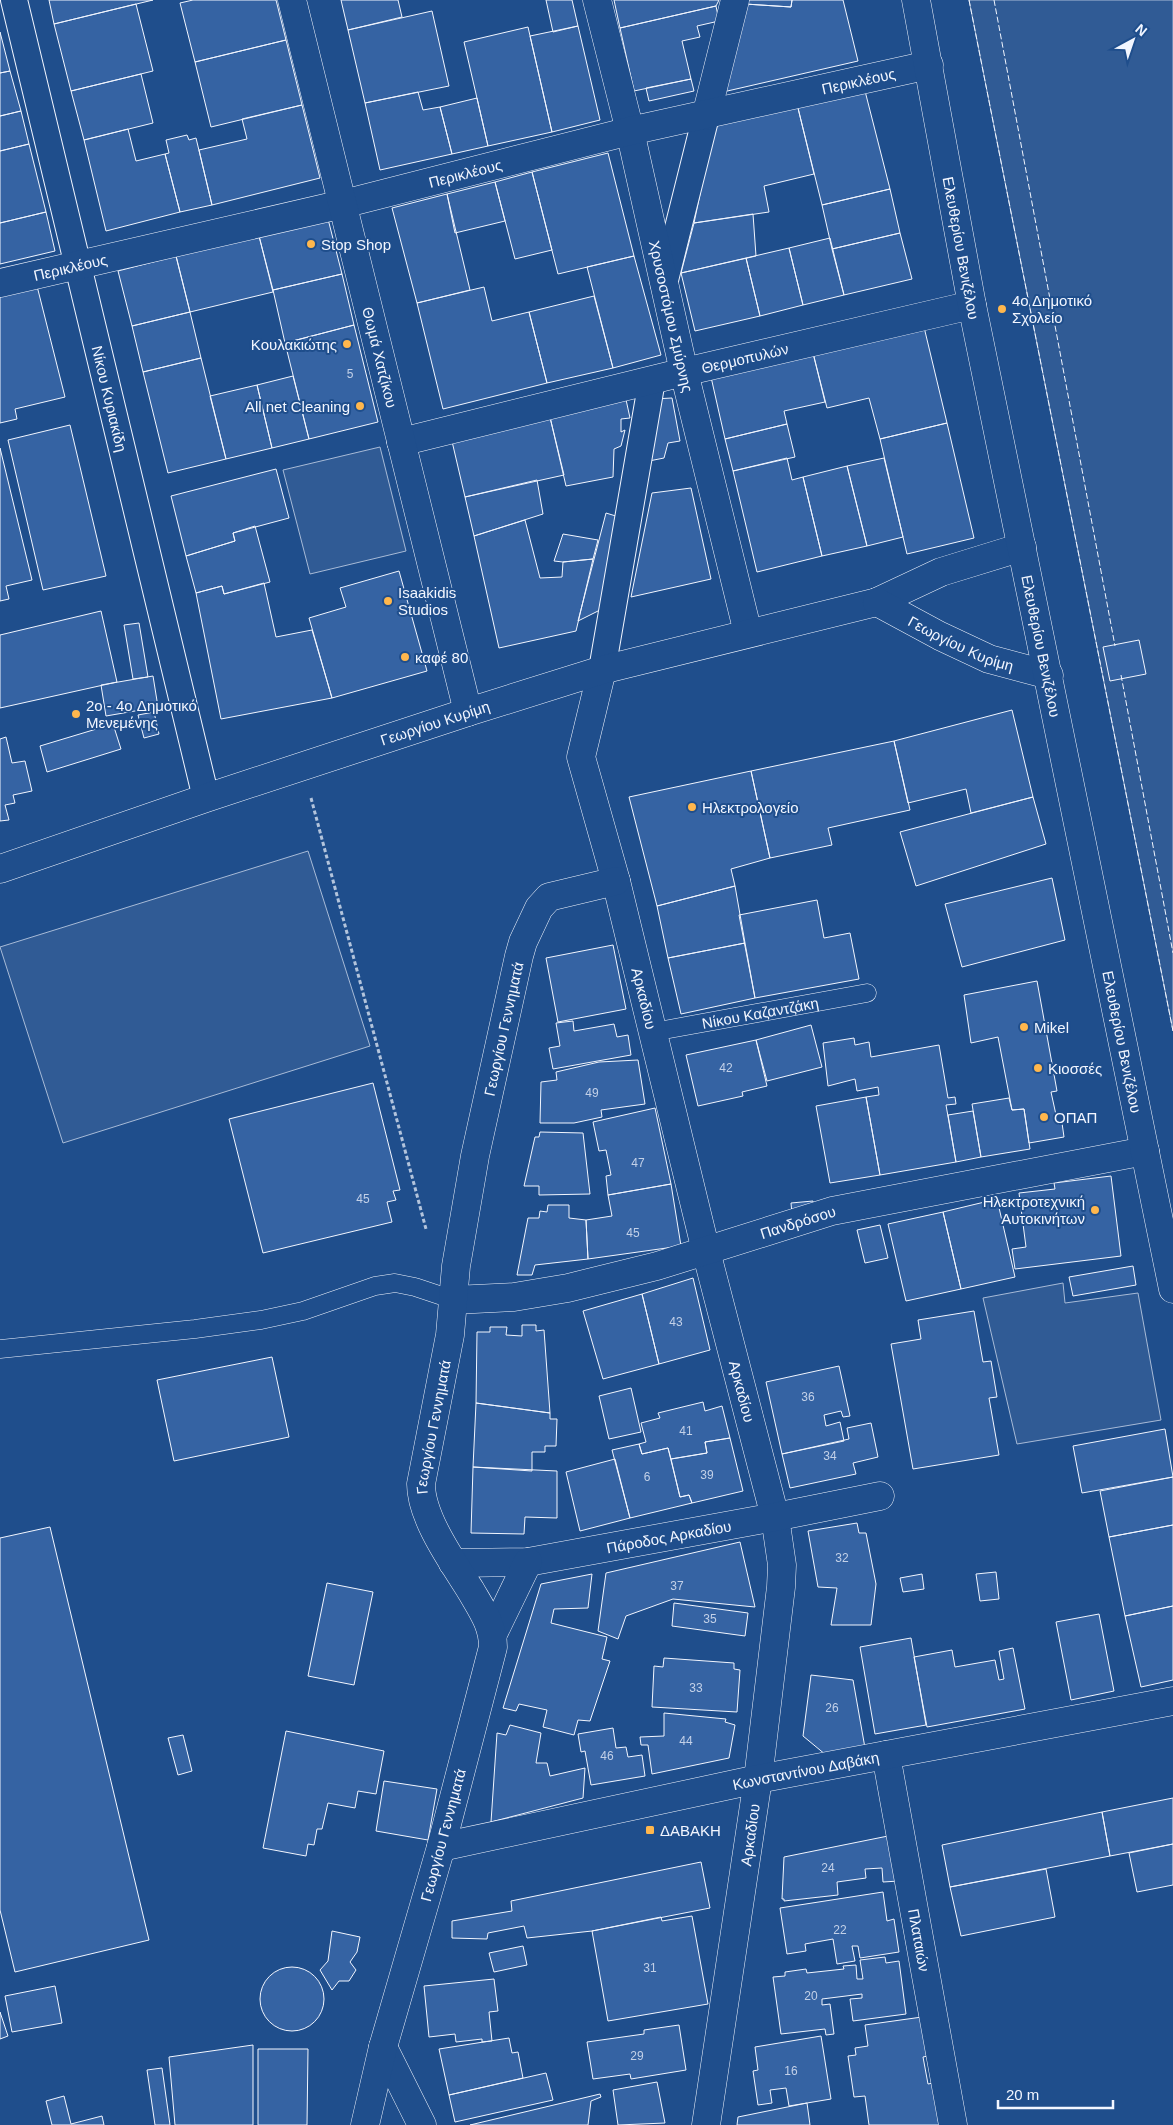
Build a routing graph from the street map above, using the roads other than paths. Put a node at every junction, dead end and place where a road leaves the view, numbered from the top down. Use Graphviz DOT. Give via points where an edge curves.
graph roads {
  1 [pos="14,0"];
  2 [pos="292,0"];
  3 [pos="597,0"];
  4 [pos="735,0"];
  5 [pos="916,0"];
  6 [pos="929,65"];
  7 [pos="706,116"];
  8 [pos="630,132"];
  9 [pos="343,204"];
  10 [pos="78,266"];
  11 [pos="0,283"];
  12 [pos="664,284"];
  13 [pos="972,305"];
  14 [pos="684,372"];
  15 [pos="652,380"];
  16 [pos="401,442"];
  17 [pos="1022,547"];
  18 [pos="877,602"];
  19 [pos="748,633"];
  20 [pos="602,670"];
  21 [pos="1049,675"];
  22 [pos="468,712"];
  23 [pos="206,798"];
  24 [pos="0,869"];
  25 [pos="616,881"];
  26 [pos="868,992"];
  27 [pos="653,1032"];
  28 [pos="1145,1150"];
  29 [pos="706,1251"];
  30 [pos="1173,1289"];
  31 [pos="454,1300"];
  32 [pos="0,1349"];
  33 [pos="880,1496"];
  34 [pos="775,1518"];
  35 [pos="528,1562"];
  36 [pos="453,1563"];
  37 [pos="493,1634"];
  38 [pos="1173,1701"];
  39 [pos="886,1755"];
  40 [pos="758,1780"];
  41 [pos="441,1847"];
  42 [pos="383,2047"];
  43 [pos="365,2125"];
  44 [pos="422,2125"];
  45 [pos="706,2125"];
  46 [pos="953,2125"];
  1 -- 10 [label="street, Νίκου Κυριακίδη"];
  2 -- 9 [label="street, Θωμά Χατζίκου"];
  3 -- 8 [label="street, Χρυσοστόμου Σμύρνης"];
  4 -- 7 [label="street"];
  5 -- 6 [label="street, Ελευθερίου Βενιζέλου"];
  6 -- 7 [label="street, Περικλέους"];
  6 -- 13 [label="street, Ελευθερίου Βενιζέλου"];
  7 -- 8 [label="street, Περικλέους"];
  7 -- 12 [label="street"];
  8 -- 9 [label="street, Περικλέους"];
  8 -- 12 [label="street, Χρυσοστόμου Σμύρνης"];
  9 -- 10 [label="street, Περικλέους"];
  9 -- 16 [label="street, Θωμά Χατζίκου"];
  10 -- 11 [label="street, Περικλέους"];
  10 -- 23 [label="street, Νίκου Κυριακίδη"];
  12 -- 14 [label="street, Χρυσοστόμου Σμύρνης"];
  13 -- 14 [label="street, Θερμοπυλών"];
  13 -- 17 [label="street, Ελευθερίου Βενιζέλου"];
  14 -- 15 [label="street, Θερμοπυλών"];
  14 -- 19 [label="street, Χρυσοστόμου Σμύρνης"];
  15 -- 16 [label="street, Θερμοπυλών"];
  15 -- 20 [label="street"];
  16 -- 22 [label="street, Θωμά Χατζίκου"];
  17 -- 18 [label="street, Γεωργίου Κυρίμη" via="941,572"];
  17 -- 21 [label="street, Ελευθερίου Βενιζέλου"];
  18 -- 19 [label="street, Γεωργίου Κυρίμη"];
  18 -- 21 [label="street, Γεωργίου Κυρίμη" via="989,659"];
  19 -- 20 [label="street, Γεωργίου Κυρίμη"];
  20 -- 22 [label="street, Γεωργίου Κυρίμη"];
  20 -- 25 [label="street, Αρκαδίου" via="581,756"];
  21 -- 28 [label="street, Ελευθερίου Βενιζέλου"];
  22 -- 23 [label="street, Γεωργίου Κυρίμη"];
  23 -- 24 [label="street, Γεωργίου Κυρίμη"];
  25 -- 27 [label="street, Αρκαδίου"];
  25 -- 31 [label="street, Γεωργίου Γεννηματά" via="549,897 539,908 523,942 475,1156 456,1266"];
  26 -- 27 [label="lane, Νίκου Καζαντζάκη"];
  27 -- 29 [label="street, Αρκαδίου"];
  28 -- 29 [label="street, Πανδρόσου" via="832,1211"];
  28 -- 30 [label="street, Ελευθερίου Βενιζέλου"];
  29 -- 31 [label="street, Πανδρόσου" via="568,1288 514,1297"];
  29 -- 34 [label="street, Αρκαδίου"];
  31 -- 32 [label="lane" via="395,1283 261,1320"];
  31 -- 36 [label="street, Γεωργίου Γεννηματά" via="421,1484 424,1508"];
  33 -- 34 [label="street, Πάροδος Αρκαδίου"];
  34 -- 35 [label="street, Πάροδος Αρκαδίου"];
  34 -- 40 [label="street, Αρκαδίου" via="782,1566 781,1587"];
  35 -- 36 [label="street, Πάροδος Αρκαδίου"];
  35 -- 37 [label="street"];
  36 -- 37 [label="street, Γεωργίου Γεννηματά" via="484,1612"];
  37 -- 41 [label="street, Γεωργίου Γεννηματά" via="494,1648"];
  38 -- 39 [label="street, Κωνσταντίνου Δαβάκη"];
  39 -- 40 [label="street, Κωνσταντίνου Δαβάκη"];
  39 -- 46 [label="street, Πλαταιών"];
  40 -- 41 [label="street, Κωνσταντίνου Δαβάκη"];
  40 -- 45 [label="street, Αρκαδίου"];
  41 -- 42 [label="street, Γεωργίου Γεννηματά"];
  42 -- 43 [label="street, Γεωργίου Γεννηματά"];
  42 -- 44 [label="street"];
}
